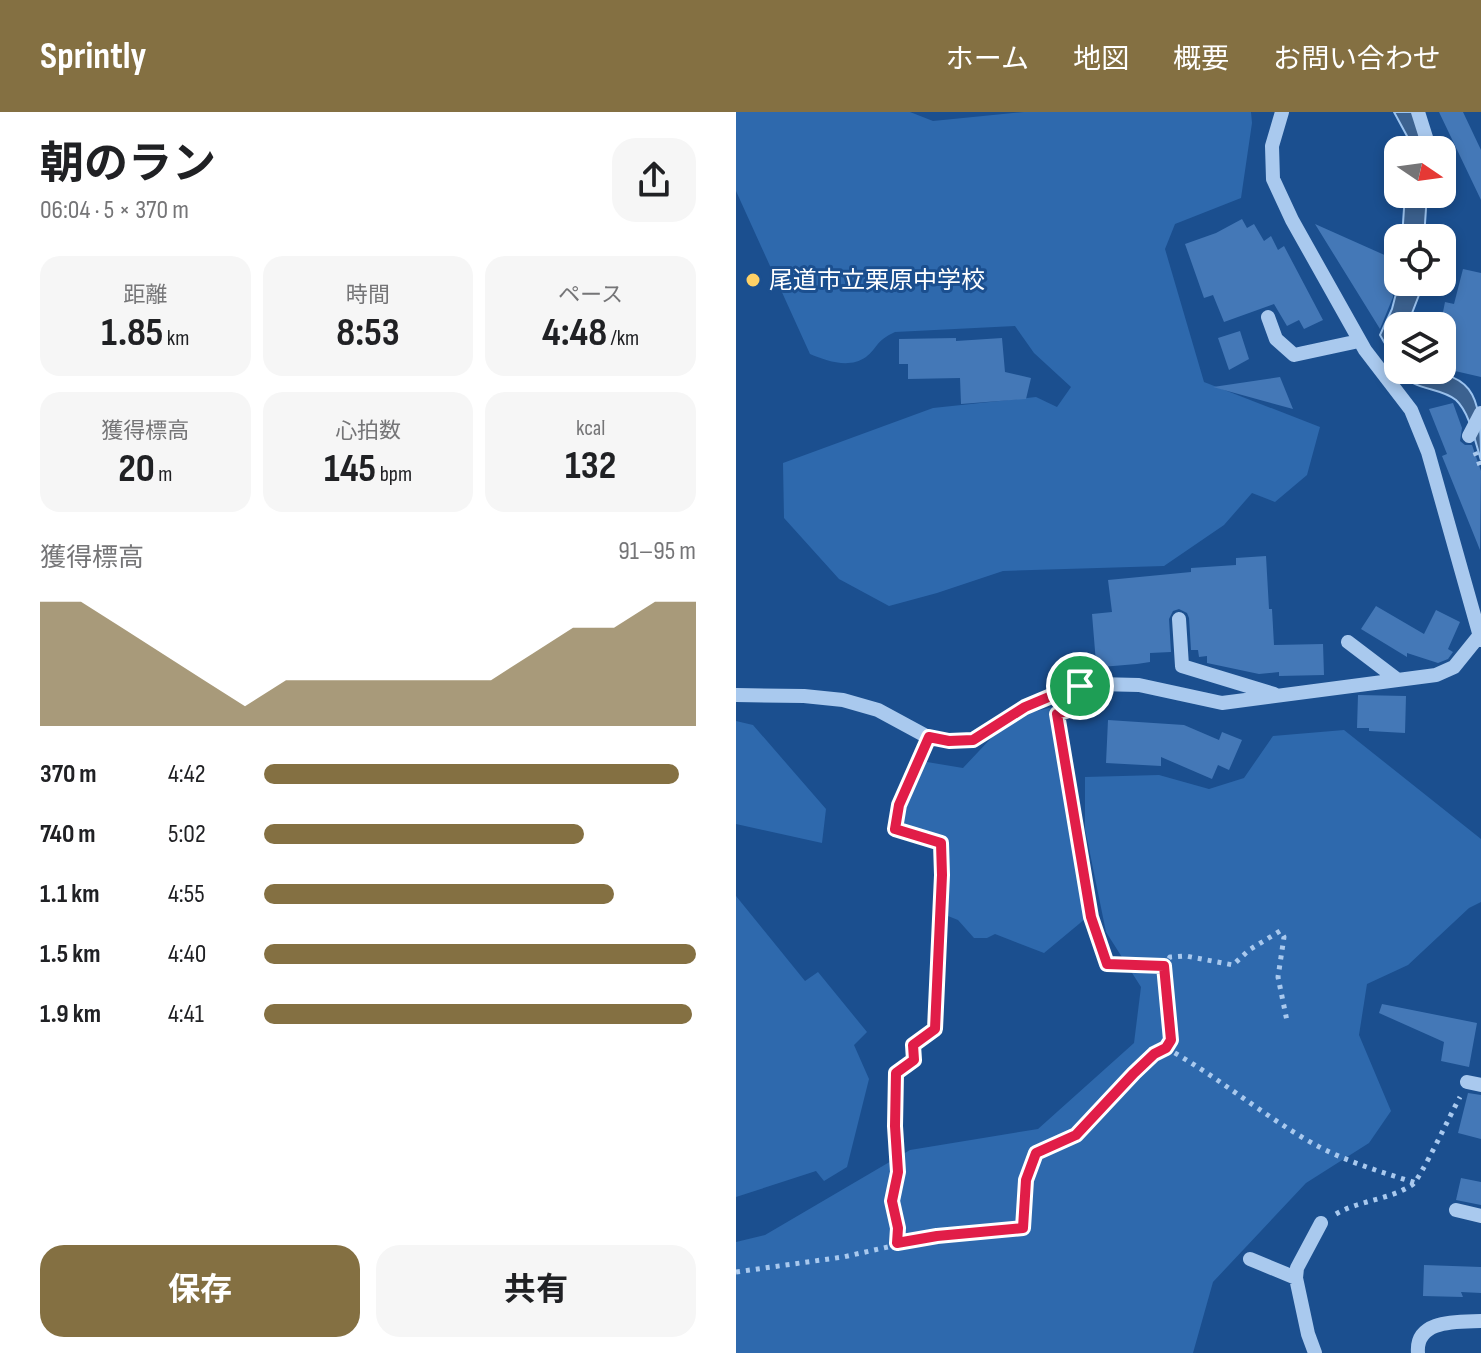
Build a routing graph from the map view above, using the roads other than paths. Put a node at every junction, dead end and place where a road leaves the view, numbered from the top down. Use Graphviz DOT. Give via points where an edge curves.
graph roads {
  1 [pos="1282,112"];
  2 [pos="1418,112"];
  3 [pos="1426,136"];
  4 [pos="1268,317"];
  5 [pos="1359,341"];
  6 [pos="1480,415"];
  7 [pos="1470,435"];
  8 [pos="1179,619"];
  9 [pos="1480,638"];
  10 [pos="1348,642"];
  11 [pos="1398,680"];
  12 [pos="736,695"];
  13 [pos="1277,695"];
  14 [pos="1456,1210"];
  15 [pos="1481,1216"];
  16 [pos="1321,1223"];
  17 [pos="1250,1259"];
  18 [pos="1296,1278"];
  19 [pos="1481,1321"];
  20 [pos="1315,1353"];
  21 [pos="1418,1353"];
  1 -- 5 [label="street" via="1272,146 1273,179"];
  2 -- 3 [label="street"];
  4 -- 5 [label="street" via="1276,339 1294,355"];
  5 -- 9 [label="street" via="1411,410"];
  6 -- 7 [label="street"];
  8 -- 13 [label="street" via="1182,666"];
  9 -- 11 [label="street" via="1454,667"];
  10 -- 11 [label="street"];
  11 -- 13 [label="street"];
  12 -- 13 [label="street" via="843,700 949,741 973,740 1025,707 1080,686 1139,685 1222,703"];
  14 -- 15 [label="street"];
  16 -- 18 [label="street"];
  17 -- 18 [label="street"];
  18 -- 20 [label="street"];
  19 -- 21 [label="street" via="1447,1322 1427,1330"];
}
